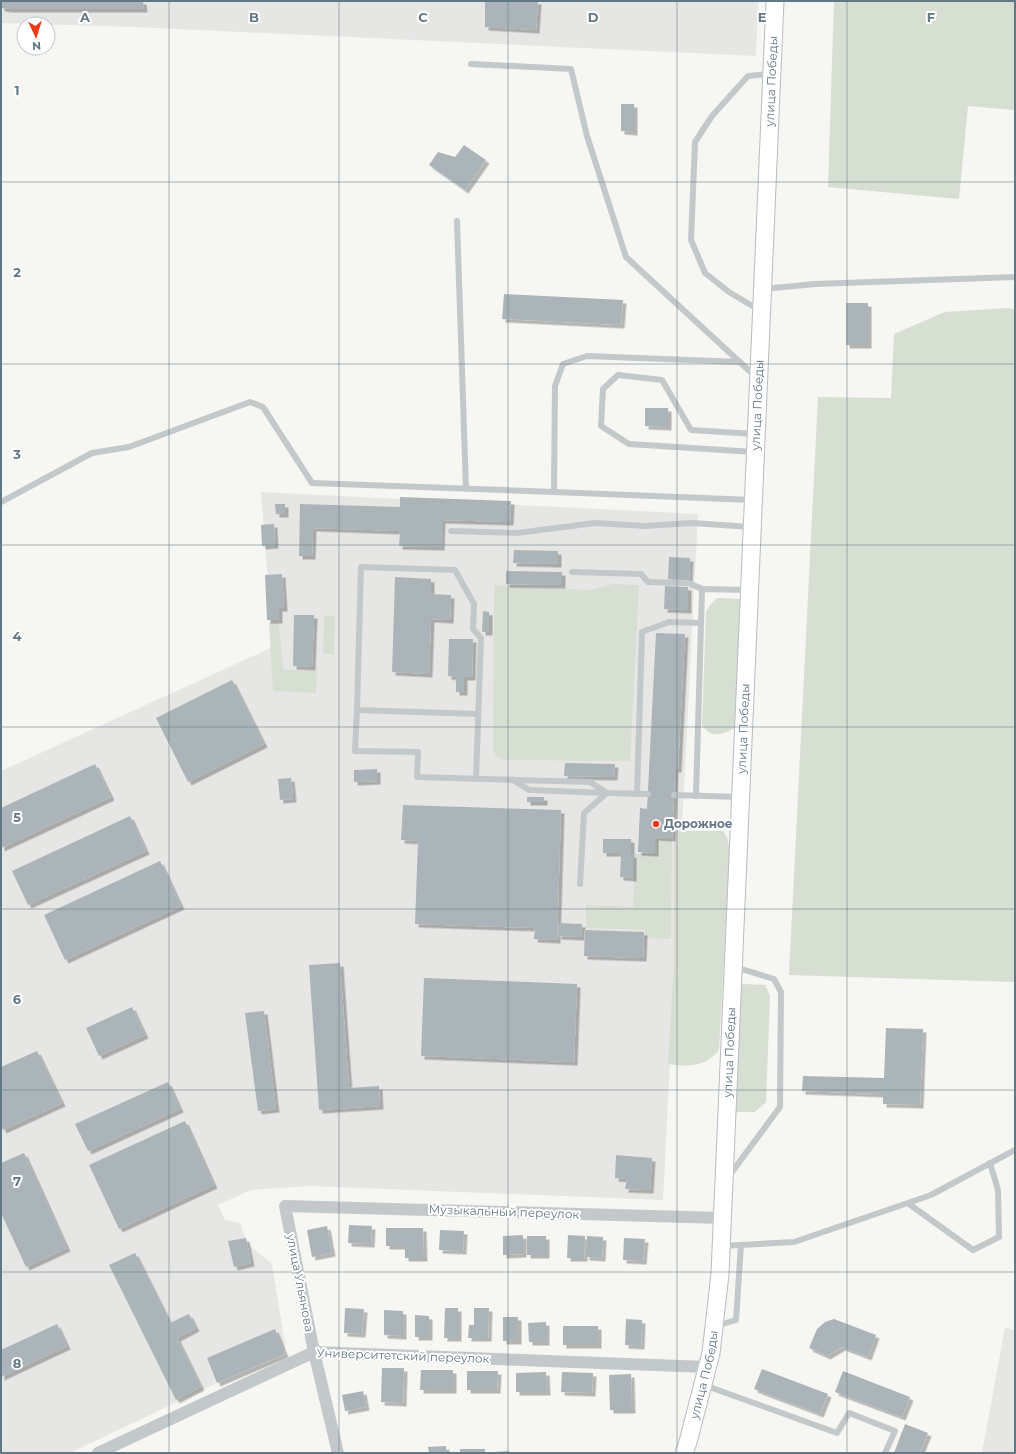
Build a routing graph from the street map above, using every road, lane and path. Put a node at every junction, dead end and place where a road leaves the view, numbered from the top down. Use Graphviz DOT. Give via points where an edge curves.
graph roads {
  1 [pos="775,1"];
  2 [pos="471,64"];
  3 [pos="772,74"];
  4 [pos="457,221"];
  5 [pos="1015,277"];
  6 [pos="763,289"];
  7 [pos="762,312"];
  8 [pos="740,362"];
  9 [pos="759,380"];
  10 [pos="757,434"];
  11 [pos="756,452"];
  12 [pos="466,489"];
  13 [pos="554,492"];
  14 [pos="754,500"];
  15 [pos="1,502"];
  16 [pos="753,527"];
  17 [pos="451,530"];
  18 [pos="572,572"];
  19 [pos="702,588"];
  20 [pos="750,590"];
  21 [pos="701,623"];
  22 [pos="357,710"];
  23 [pos="478,714"];
  24 [pos="476,779"];
  25 [pos="513,780"];
  26 [pos="607,793"];
  27 [pos="637,794"];
  28 [pos="648,794"];
  29 [pos="674,795"];
  30 [pos="696,796"];
  31 [pos="741,797"];
  32 [pos="580,884"];
  33 [pos="734,967"];
  34 [pos="1015,1150"];
  35 [pos="990,1163"];
  36 [pos="724,1182"];
  37 [pos="909,1204"];
  38 [pos="285,1206"];
  39 [pos="723,1218"];
  40 [pos="742,1245"];
  41 [pos="722,1246"];
  42 [pos="714,1327"];
  43 [pos="314,1352"];
  44 [pos="707,1367"];
  45 [pos="703,1385"];
  46 [pos="98,1453"];
  47 [pos="338,1453"];
  48 [pos="684,1453"];
  49 [pos="885,1453"];
  1 -- 3 [label="main road, улица Победы"];
  2 -- 8 [label="lane" via="571,69 587,136 626,257"];
  3 -- 6 [label="main road, улица Победы"];
  3 -- 7 [label="lane" via="748,76 712,116 695,142 691,240 705,273 729,292"];
  4 -- 12 [label="lane"];
  5 -- 6 [label="lane" via="815,284"];
  6 -- 7 [label="main road, улица Победы"];
  7 -- 9 [label="main road, улица Победы"];
  8 -- 9 [label="lane"];
  8 -- 13 [label="lane" via="587,356 564,364 555,386"];
  9 -- 10 [label="main road, улица Победы"];
  10 -- 11 [label="main road, улица Победы"];
  10 -- 11 [label="lane" via="691,430 662,380 618,375 603,389 601,426 629,444"];
  11 -- 14 [label="main road, улица Победы"];
  12 -- 13 [label="lane"];
  12 -- 15 [label="lane" via="312,483 263,407 250,402 129,447 92,453"];
  13 -- 14 [label="lane"];
  14 -- 16 [label="main road, улица Победы"];
  16 -- 17 [label="lane" via="692,523 645,526 595,523 517,532"];
  16 -- 20 [label="main road, улица Победы"];
  18 -- 19 [label="lane" via="641,574 648,582 689,583"];
  19 -- 20 [label="lane"];
  19 -- 21 [label="lane"];
  20 -- 31 [label="main road, улица Победы"];
  21 -- 27 [label="lane" via="669,622 642,632"];
  21 -- 30 [label="lane"];
  22 -- 23 [label="lane"];
  22 -- 23 [label="lane" via="361,567 369,567 455,570 474,604 473,629 481,638"];
  22 -- 24 [label="lane" via="355,751 418,752 417,777"];
  23 -- 24 [label="lane"];
  24 -- 25 [label="lane"];
  25 -- 26 [label="lane" via="529,790"];
  25 -- 26 [label="lane" via="590,782"];
  26 -- 27 [label="lane"];
  26 -- 32 [label="lane" via="584,813"];
  27 -- 28 [label="lane"];
  29 -- 30 [label="lane"];
  30 -- 31 [label="lane"];
  31 -- 33 [label="main road, улица Победы"];
  33 -- 36 [label="main road, улица Победы"];
  33 -- 36 [label="lane" via="774,979 781,992 780,1106"];
  34 -- 35 [label="lane"];
  35 -- 37 [label="lane"];
  35 -- 37 [label="lane" via="998,1190 999,1237 973,1250"];
  36 -- 39 [label="main road, улица Победы"];
  37 -- 40 [label="lane" via="794,1242"];
  38 -- 39 [label="street, Музыкальный переулок"];
  38 -- 43 [label="street, улица Ульянова"];
  39 -- 41 [label="main road, улица Победы"];
  40 -- 41 [label="lane"];
  40 -- 42 [label="lane" via="736,1320"];
  41 -- 42 [label="main road, улица Победы"];
  42 -- 44 [label="main road, улица Победы"];
  43 -- 44 [label="street, Университетский переулок"];
  43 -- 46 [label="street, Университетский переулок"];
  43 -- 47 [label="street, улица Ульянова"];
  44 -- 45 [label="main road, улица Победы"];
  45 -- 48 [label="main road, улица Победы"];
  45 -- 49 [label="lane" via="837,1433 849,1413 895,1431"];
}
